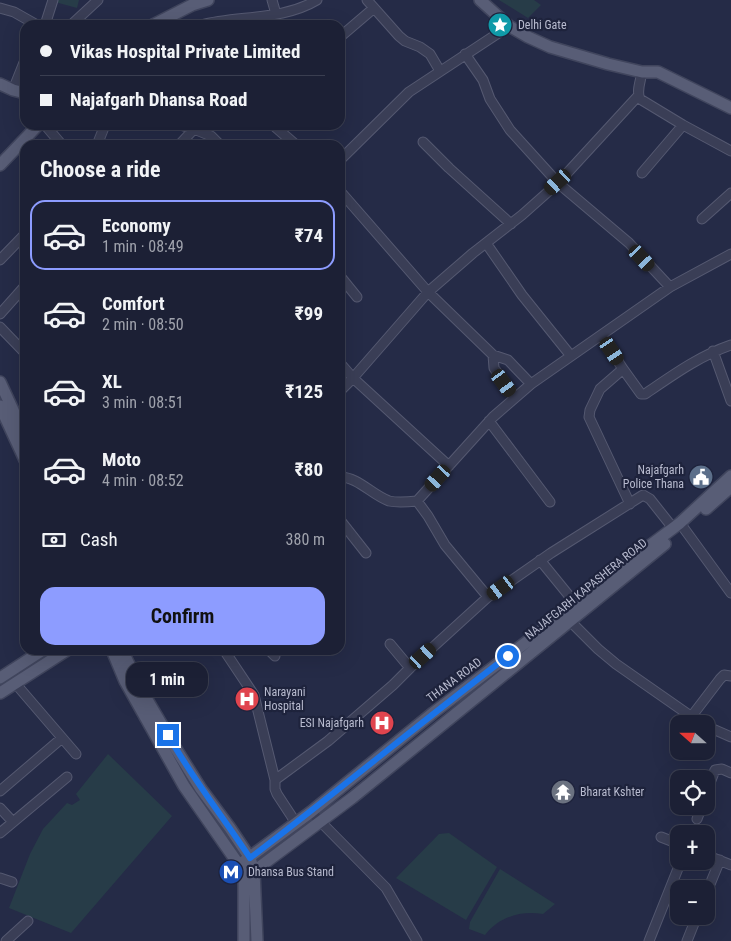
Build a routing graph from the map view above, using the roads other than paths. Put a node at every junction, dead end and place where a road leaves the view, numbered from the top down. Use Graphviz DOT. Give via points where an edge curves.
graph roads {
  1 [pos="54,0"];
  2 [pos="98,0"];
  3 [pos="208,0"];
  4 [pos="272,0"];
  5 [pos="317,0"];
  6 [pos="367,0"];
  7 [pos="480,0"];
  8 [pos="0,8"];
  9 [pos="374,8"];
  10 [pos="276,14"];
  11 [pos="28,20"];
  12 [pos="46,20"];
  13 [pos="76,20"];
  14 [pos="162,20"];
  15 [pos="235,20"];
  16 [pos="509,26"];
  17 [pos="345,33"];
  18 [pos="465,54"];
  19 [pos="440,71"];
  20 [pos="642,72"];
  21 [pos="0,84"];
  22 [pos="19,92"];
  23 [pos="638,96"];
  24 [pos="731,108"];
  25 [pos="683,125"];
  26 [pos="33,130"];
  27 [pos="49,130"];
  28 [pos="193,130"];
  29 [pos="196,130"];
  30 [pos="279,130"];
  31 [pos="24,140"];
  32 [pos="58,140"];
  33 [pos="183,140"];
  34 [pos="215,140"];
  35 [pos="290,140"];
  36 [pos="423,142"];
  37 [pos="20,144"];
  38 [pos="731,150"];
  39 [pos="345,155"];
  40 [pos="0,165"];
  41 [pos="642,173"];
  42 [pos="558,182"];
  43 [pos="731,193"];
  44 [pos="345,197"];
  45 [pos="702,219"];
  46 [pos="511,224"];
  47 [pos="20,239"];
  48 [pos="486,243"];
  49 [pos="731,254"];
  50 [pos="0,260"];
  51 [pos="345,282"];
  52 [pos="670,287"];
  53 [pos="20,292"];
  54 [pos="428,292"];
  55 [pos="357,297"];
  56 [pos="0,314"];
  57 [pos="0,327"];
  58 [pos="601,335"];
  59 [pos="731,345"];
  60 [pos="20,348"];
  61 [pos="713,351"];
  62 [pos="493,355"];
  63 [pos="571,356"];
  64 [pos="345,369"];
  65 [pos="623,369"];
  66 [pos="353,378"];
  67 [pos="0,382"];
  68 [pos="531,384"];
  69 [pos="345,386"];
  70 [pos="515,397"];
  71 [pos="731,401"];
  72 [pos="0,406"];
  73 [pos="489,420"];
  74 [pos="20,425"];
  75 [pos="20,449"];
  76 [pos="449,466"];
  77 [pos="731,476"];
  78 [pos="345,478"];
  79 [pos="731,487"];
  80 [pos="417,501"];
  81 [pos="550,502"];
  82 [pos="630,504"];
  83 [pos="345,526"];
  84 [pos="679,527"];
  85 [pos="366,553"];
  86 [pos="540,560"];
  87 [pos="730,591"];
  88 [pos="488,597"];
  89 [pos="575,603"];
  90 [pos="570,621"];
  91 [pos="390,644"];
  92 [pos="35,655"];
  93 [pos="59,655"];
  94 [pos="114,655"];
  95 [pos="124,655"];
  96 [pos="228,655"];
  97 [pos="410,668"];
  98 [pos="731,676"];
  99 [pos="0,678"];
  100 [pos="15,683"];
  101 [pos="0,693"];
  102 [pos="688,715"];
  103 [pos="693,715"];
  104 [pos="715,730"];
  105 [pos="731,737"];
  106 [pos="62,738"];
  107 [pos="76,754"];
  108 [pos="715,770"];
  109 [pos="731,773"];
  110 [pos="66,777"];
  111 [pos="275,780"];
  112 [pos="0,791"];
  113 [pos="0,808"];
  114 [pos="311,812"];
  115 [pos="699,815"];
  116 [pos="697,819"];
  117 [pos="13,822"];
  118 [pos="322,822"];
  119 [pos="296,823"];
  120 [pos="0,833"];
  121 [pos="661,837"];
  122 [pos="670,840"];
  123 [pos="250,858"];
  124 [pos="715,858"];
  125 [pos="720,860"];
  126 [pos="731,864"];
  127 [pos="244,870"];
  128 [pos="678,870"];
  129 [pos="0,878"];
  130 [pos="712,880"];
  131 [pos="12,882"];
  132 [pos="28,921"];
  133 [pos="693,925"];
  134 [pos="6,941"];
  135 [pos="244,941"];
  136 [pos="256,941"];
  137 [pos="417,941"];
  138 [pos="649,941"];
  139 [pos="687,941"];
  1 -- 12 [label="street"];
  2 -- 13 [label="street"];
  3 -- 14 [label="main road" via="192,4"];
  4 -- 10 [label="street"];
  5 -- 10 [label="street"];
  6 -- 9 [label="street"];
  7 -- 16 [label="main road"];
  8 -- 11 [label="street"];
  9 -- 17 [label="street"];
  9 -- 19 [label="street" via="399,36 430,54"];
  10 -- 15 [label="street"];
  16 -- 18 [label="street"];
  16 -- 20 [label="main road" via="572,55"];
  18 -- 19 [label="street"];
  18 -- 42 [label="street" via="483,80 506,126"];
  19 -- 39 [label="street" via="410,92"];
  20 -- 23 [label="street"];
  20 -- 24 [label="main road" via="658,72"];
  21 -- 22 [label="main road"];
  23 -- 25 [label="street"];
  23 -- 42 [label="street"];
  25 -- 38 [label="street"];
  25 -- 41 [label="street"];
  26 -- 31 [label="main road"];
  27 -- 32 [label="street"];
  28 -- 33 [label="street"];
  29 -- 34 [label="street"];
  30 -- 35 [label="street"];
  36 -- 46 [label="street"];
  37 -- 40 [label="main road"];
  42 -- 46 [label="street"];
  42 -- 52 [label="street" via="629,243"];
  43 -- 45 [label="street"];
  44 -- 54 [label="street"];
  46 -- 48 [label="street"];
  47 -- 50 [label="street"];
  48 -- 54 [label="street"];
  48 -- 63 [label="street"];
  49 -- 52 [label="street"];
  51 -- 55 [label="street"];
  52 -- 58 [label="street"];
  53 -- 56 [label="street"];
  54 -- 62 [label="street"];
  54 -- 66 [label="street"];
  57 -- 60 [label="street"];
  58 -- 63 [label="street"];
  58 -- 65 [label="street"];
  59 -- 61 [label="street"];
  61 -- 65 [label="street" via="645,394 637,390"];
  61 -- 71 [label="street"];
  62 -- 68 [label="street" via="508,360"];
  62 -- 70 [label="street" via="494,368"];
  63 -- 68 [label="street"];
  64 -- 66 [label="street"];
  65 -- 82 [label="street" via="600,389 589,418"];
  66 -- 69 [label="street"];
  66 -- 76 [label="street"];
  67 -- 74 [label="main road"];
  68 -- 70 [label="street"];
  70 -- 73 [label="street"];
  72 -- 75 [label="main road"];
  73 -- 76 [label="street"];
  73 -- 81 [label="street"];
  76 -- 80 [label="street"];
  77 -- 84 [label="main road, THANA ROAD"];
  78 -- 80 [label="street" via="391,501"];
  79 -- 84 [label="main road, NAJAFGARH KAPASHERA ROAD"];
  80 -- 88 [label="street" via="449,550"];
  82 -- 84 [label="street" via="643,495 647,496"];
  82 -- 86 [label="street"];
  83 -- 85 [label="street"];
  84 -- 87 [label="street"];
  84 -- 89 [label="main road, THANA ROAD"];
  84 -- 90 [label="main road, NAJAFGARH KAPASHERA ROAD"];
  86 -- 88 [label="street"];
  86 -- 89 [label="street"];
  88 -- 97 [label="street"];
  89 -- 114 [label="main road, THANA ROAD"];
  90 -- 102 [label="street" via="616,664"];
  90 -- 118 [label="main road, NAJAFGARH KAPASHERA ROAD"];
  91 -- 97 [label="street"];
  92 -- 99 [label="main road"];
  93 -- 100 [label="main road"];
  94 -- 127 [label="main road" via="124,681 184,786"];
  95 -- 123 [label="main road" via="176,750"];
  96 -- 111 [label="street" via="254,695"];
  97 -- 111 [label="street" via="328,741"];
  98 -- 103 [label="street" via="724,675 720,679"];
  100 -- 101 [label="main road"];
  100 -- 106 [label="street"];
  104 -- 105 [label="street"];
  106 -- 107 [label="street"];
  106 -- 112 [label="street"];
  108 -- 109 [label="street"];
  110 -- 117 [label="street"];
  111 -- 119 [label="street" via="277,794"];
  113 -- 117 [label="street"];
  114 -- 118 [label="street"];
  114 -- 119 [label="main road, THANA ROAD"];
  115 -- 116 [label="street"];
  117 -- 120 [label="street"];
  118 -- 127 [label="main road, NAJAFGARH KAPASHERA ROAD"];
  118 -- 137 [label="street" via="386,888"];
  119 -- 123 [label="main road, THANA ROAD"];
  121 -- 122 [label="street"];
  123 -- 127 [label="main road, THANA ROAD"];
  124 -- 125 [label="street"];
  125 -- 126 [label="street"];
  125 -- 130 [label="street"];
  127 -- 135 [label="main road"];
  127 -- 136 [label="main road"];
  128 -- 138 [label="street"];
  129 -- 131 [label="street"];
  132 -- 134 [label="street"];
  133 -- 139 [label="street"];
}
